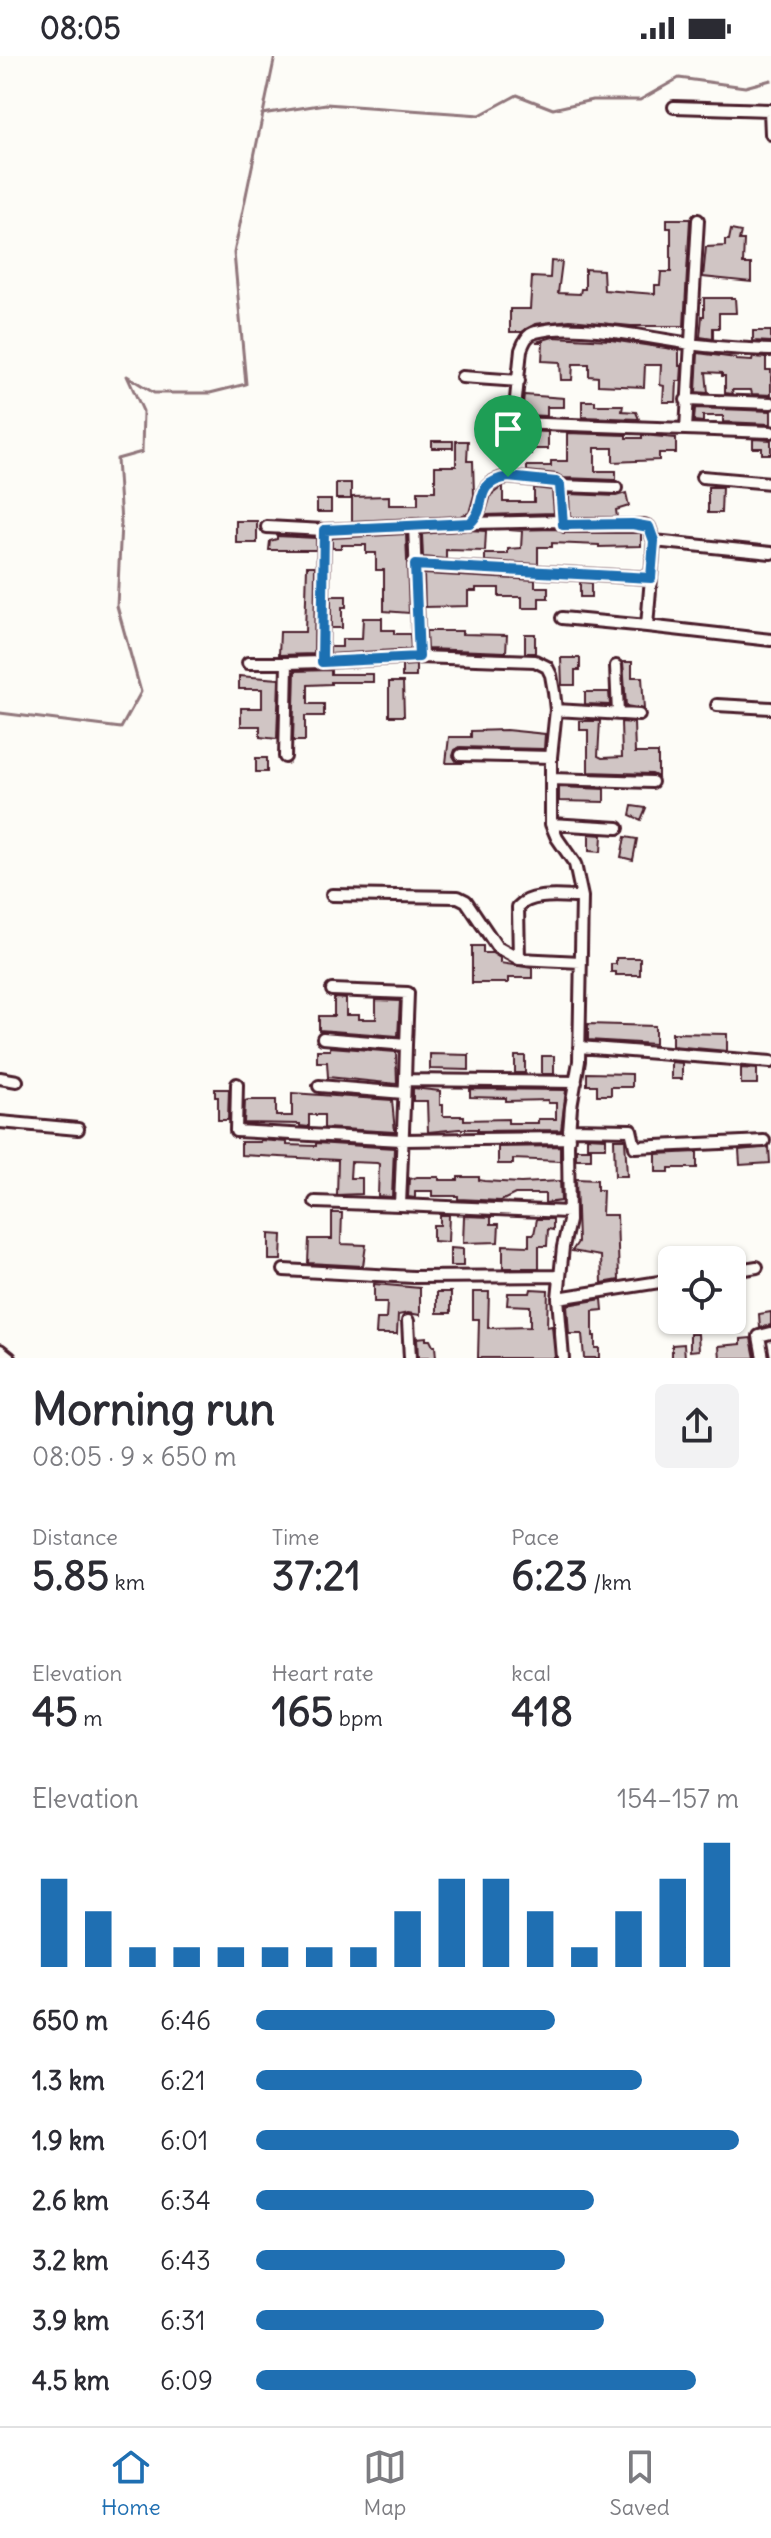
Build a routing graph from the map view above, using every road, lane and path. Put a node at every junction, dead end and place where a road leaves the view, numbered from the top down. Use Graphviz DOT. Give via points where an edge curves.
graph roads {
  1 [pos="674,107"];
  2 [pos="771,134"];
  3 [pos="698,220"];
  4 [pos="693,345"];
  5 [pos="771,350"];
  6 [pos="462,377"];
  7 [pos="519,381"];
  8 [pos="686,400"];
  9 [pos="771,403"];
  10 [pos="514,423"];
  11 [pos="686,429"];
  12 [pos="771,432"];
  13 [pos="508,477"];
  14 [pos="702,477"];
  15 [pos="771,483"];
  16 [pos="560,486"];
  17 [pos="616,488"];
  18 [pos="563,521"];
  19 [pos="470,523"];
  20 [pos="414,525"];
  21 [pos="267,527"];
  22 [pos="324,530"];
  23 [pos="654,541"];
  24 [pos="771,553"];
  25 [pos="415,565"];
  26 [pos="651,578"];
  27 [pos="562,618"];
  28 [pos="647,626"];
  29 [pos="771,640"];
  30 [pos="419,657"];
  31 [pos="322,662"];
  32 [pos="248,663"];
  33 [pos="287,663"];
  34 [pos="616,666"];
  35 [pos="717,705"];
  36 [pos="771,708"];
  37 [pos="556,710"];
  38 [pos="618,714"];
  39 [pos="639,715"];
  40 [pos="461,755"];
  41 [pos="285,757"];
  42 [pos="551,757"];
  43 [pos="551,779"];
  44 [pos="652,782"];
  45 [pos="551,824"];
  46 [pos="618,828"];
  47 [pos="332,895"];
  48 [pos="582,897"];
  49 [pos="519,959"];
  50 [pos="581,962"];
  51 [pos="332,990"];
  52 [pos="323,1038"];
  53 [pos="406,1045"];
  54 [pos="579,1047"];
  55 [pos="771,1062"];
  56 [pos="0,1078"];
  57 [pos="405,1080"];
  58 [pos="17,1081"];
  59 [pos="576,1082"];
  60 [pos="237,1084"];
  61 [pos="319,1086"];
  62 [pos="404,1093"];
  63 [pos="0,1122"];
  64 [pos="78,1129"];
  65 [pos="569,1134"];
  66 [pos="402,1140"];
  67 [pos="764,1141"];
  68 [pos="315,1202"];
  69 [pos="400,1205"];
  70 [pos="568,1212"];
  71 [pos="757,1267"];
  72 [pos="746,1269"];
  73 [pos="284,1270"];
  74 [pos="560,1276"];
  75 [pos="658,1282"];
  76 [pos="558,1298"];
  77 [pos="408,1321"];
  78 [pos="771,1333"];
  79 [pos="0,1350"];
  80 [pos="10,1358"];
  81 [pos="410,1358"];
  82 [pos="563,1358"];
  83 [pos="763,1358"];
  1 -- 2 [label="street" via="770,110"];
  3 -- 4 [label="street"];
  4 -- 5 [label="street"];
  4 -- 7 [label="street" via="592,331 535,332 521,350"];
  4 -- 8 [label="street"];
  6 -- 7 [label="street"];
  7 -- 10 [label="street"];
  8 -- 9 [label="street"];
  8 -- 11 [label="street"];
  10 -- 11 [label="street"];
  10 -- 13 [label="street"];
  11 -- 12 [label="street"];
  13 -- 16 [label="street"];
  13 -- 19 [label="street" via="494,480 483,491"];
  14 -- 15 [label="street"];
  16 -- 17 [label="street"];
  16 -- 18 [label="street"];
  18 -- 19 [label="street"];
  18 -- 23 [label="street" via="644,525"];
  19 -- 20 [label="street"];
  20 -- 22 [label="street"];
  20 -- 25 [label="street"];
  21 -- 22 [label="street"];
  22 -- 31 [label="street"];
  23 -- 24 [label="street"];
  23 -- 26 [label="street"];
  25 -- 26 [label="street"];
  25 -- 30 [label="street"];
  26 -- 28 [label="street"];
  27 -- 28 [label="street"];
  28 -- 29 [label="street"];
  30 -- 31 [label="street"];
  30 -- 37 [label="street" via="541,662 551,675"];
  31 -- 33 [label="street"];
  32 -- 33 [label="street"];
  33 -- 41 [label="street"];
  34 -- 38 [label="street"];
  35 -- 36 [label="street"];
  37 -- 38 [label="street"];
  37 -- 42 [label="street"];
  38 -- 39 [label="street"];
  40 -- 42 [label="street"];
  42 -- 43 [label="street"];
  43 -- 44 [label="street"];
  43 -- 45 [label="street"];
  45 -- 46 [label="street"];
  45 -- 48 [label="street" via="575,864"];
  47 -- 49 [label="street" via="458,897 497,947"];
  48 -- 49 [label="street" via="524,900 518,907"];
  48 -- 50 [label="street"];
  49 -- 50 [label="street"];
  50 -- 54 [label="street"];
  51 -- 53 [label="street" via="408,993"];
  52 -- 53 [label="street"];
  53 -- 57 [label="street"];
  54 -- 55 [label="street"];
  54 -- 59 [label="street"];
  56 -- 58 [label="street"];
  57 -- 59 [label="street"];
  57 -- 62 [label="street"];
  59 -- 65 [label="street"];
  60 -- 66 [label="street" via="236,1131"];
  61 -- 62 [label="street"];
  62 -- 66 [label="street"];
  63 -- 64 [label="street"];
  65 -- 66 [label="street"];
  65 -- 67 [label="street" via="631,1130 635,1147"];
  65 -- 70 [label="street"];
  66 -- 69 [label="street"];
  68 -- 69 [label="street"];
  69 -- 70 [label="street"];
  70 -- 74 [label="street"];
  71 -- 72 [label="street"];
  73 -- 74 [label="street" via="413,1277"];
  74 -- 76 [label="street"];
  75 -- 76 [label="street"];
  76 -- 82 [label="street"];
  77 -- 81 [label="street"];
  78 -- 83 [label="street" via="759,1336"];
  79 -- 80 [label="street"];
}
